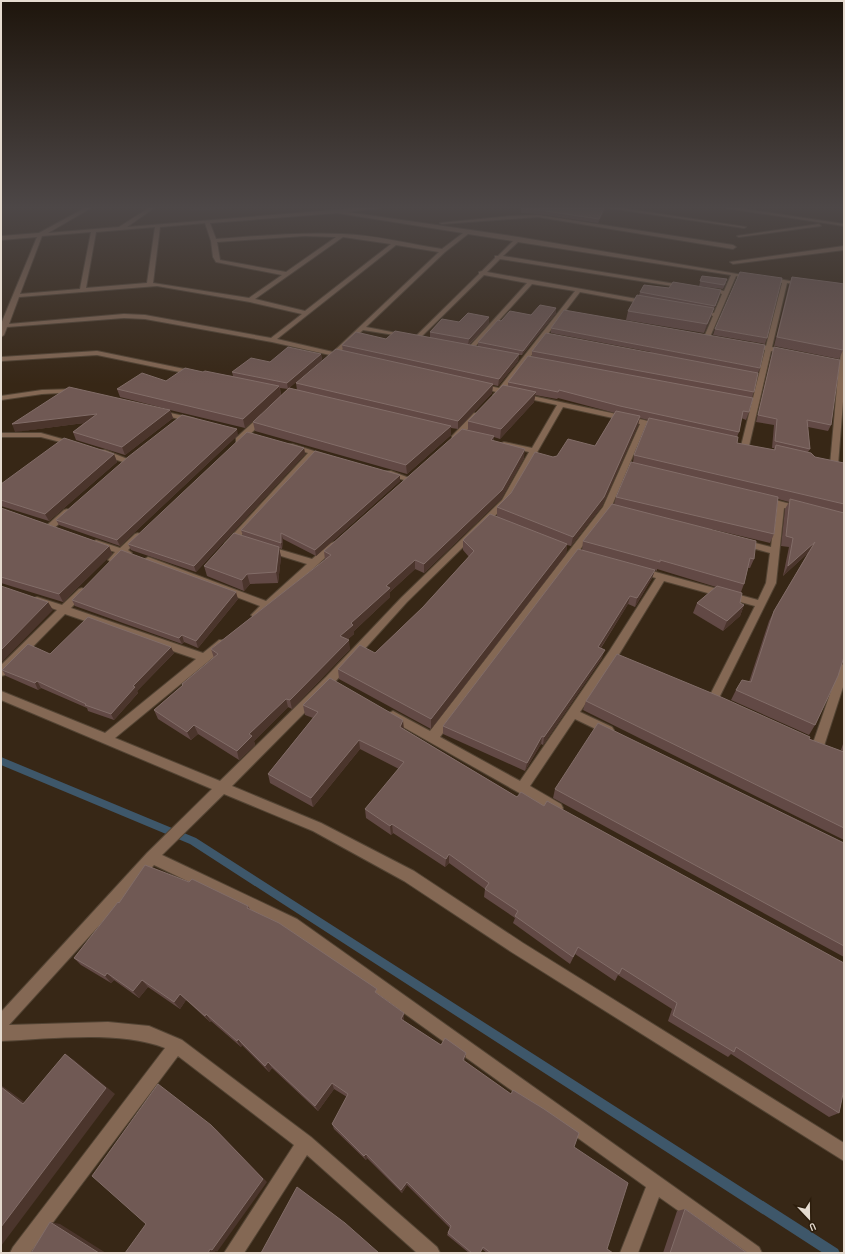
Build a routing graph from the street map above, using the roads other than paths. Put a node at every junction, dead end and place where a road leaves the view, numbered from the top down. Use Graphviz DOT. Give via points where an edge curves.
graph roads {
  1 [pos="28,267"];
  2 [pos="88,267"];
  3 [pos="152,267"];
  4 [pos="246,267"];
  5 [pos="298,267"];
  6 [pos="365,267"];
  7 [pos="426,267"];
  8 [pos="487,267"];
  9 [pos="557,267"];
  10 [pos="694,267"];
  11 [pos="728,267"];
  12 [pos="723,271"];
  13 [pos="481,273"];
  14 [pos="288,274"];
  15 [pos="734,274"];
  16 [pos="756,277"];
  17 [pos="763,278"];
  18 [pos="531,282"];
  19 [pos="785,282"];
  20 [pos="150,284"];
  21 [pos="806,284"];
  22 [pos="694,288"];
  23 [pos="84,289"];
  24 [pos="701,289"];
  25 [pos="579,290"];
  26 [pos="725,293"];
  27 [pos="16,296"];
  28 [pos="250,300"];
  29 [pos="655,304"];
  30 [pos="693,311"];
  31 [pos="562,312"];
  32 [pos="306,313"];
  33 [pos="570,313"];
  34 [pos="716,315"];
  35 [pos="3,326"];
  36 [pos="361,328"];
  37 [pos="1,335"];
  38 [pos="544,335"];
  39 [pos="699,336"];
  40 [pos="552,337"];
  41 [pos="416,338"];
  42 [pos="707,338"];
  43 [pos="714,339"];
  44 [pos="272,340"];
  45 [pos="424,340"];
  46 [pos="745,344"];
  47 [pos="462,347"];
  48 [pos="768,348"];
  49 [pos="844,349"];
  50 [pos="335,354"];
  51 [pos="798,355"];
  52 [pos="350,357"];
  53 [pos="1,359"];
  54 [pos="522,359"];
  55 [pos="820,359"];
  56 [pos="533,361"];
  57 [pos="323,364"];
  58 [pos="843,364"];
  59 [pos="205,375"];
  60 [pos="754,375"];
  61 [pos="761,377"];
  62 [pos="470,384"];
  63 [pos="500,391"];
  64 [pos="83,392"];
  65 [pos="1,398"];
  66 [pos="747,402"];
  67 [pos="755,403"];
  68 [pos="561,404"];
  69 [pos="273,408"];
  70 [pos="151,410"];
  71 [pos="644,422"];
  72 [pos="203,423"];
  73 [pos="667,428"];
  74 [pos="1,435"];
  75 [pos="63,440"];
  76 [pos="497,442"];
  77 [pos="235,444"];
  78 [pos="283,444"];
  79 [pos="448,444"];
  80 [pos="737,444"];
  81 [pos="744,446"];
  82 [pos="752,448"];
  83 [pos="51,449"];
  84 [pos="535,451"];
  85 [pos="313,452"];
  86 [pos="335,458"];
  87 [pos="126,460"];
  88 [pos="844,467"];
  89 [pos="379,470"];
  90 [pos="396,489"];
  91 [pos="758,499"];
  92 [pos="780,504"];
  93 [pos="73,507"];
  94 [pos="809,511"];
  95 [pos="49,528"];
  96 [pos="145,530"];
  97 [pos="343,537"];
  98 [pos="85,540"];
  99 [pos="736,542"];
  100 [pos="256,545"];
  101 [pos="224,549"];
  102 [pos="122,551"];
  103 [pos="775,551"];
  104 [pos="314,563"];
  105 [pos="106,567"];
  106 [pos="632,568"];
  107 [pos="662,577"];
  108 [pos="90,583"];
  109 [pos="29,597"];
  110 [pos="760,604"];
  111 [pos="268,605"];
  112 [pos="64,609"];
  113 [pos="251,619"];
  114 [pos="228,638"];
  115 [pos="205,658"];
  116 [pos="844,668"];
  117 [pos="1,672"];
  118 [pos="330,680"];
  119 [pos="343,688"];
  120 [pos="1,695"];
  121 [pos="713,699"];
  122 [pos="384,711"];
  123 [pos="572,713"];
  124 [pos="615,734"];
  125 [pos="107,738"];
  126 [pos="432,738"];
  127 [pos="831,752"];
  128 [pos="222,786"];
  129 [pos="521,789"];
  130 [pos="569,815"];
  131 [pos="154,855"];
  132 [pos="1,1023"];
  133 [pos="1,1033"];
  134 [pos="177,1045"];
  135 [pos="305,1143"];
  136 [pos="844,1153"];
  137 [pos="656,1183"];
  138 [pos="19,1253"];
  139 [pos="233,1253"];
  140 [pos="431,1253"];
  141 [pos="629,1253"];
  142 [pos="753,1253"];
  1 -- 27 [label="street"];
  2 -- 23 [label="street"];
  3 -- 20 [label="street"];
  4 -- 14 [label="street"];
  5 -- 14 [label="street"];
  6 -- 32 [label="street"];
  7 -- 36 [label="street"];
  8 -- 13 [label="street"];
  9 -- 22 [label="street"];
  10 -- 12 [label="street"];
  11 -- 12 [label="street"];
  12 -- 15 [label="street"];
  13 -- 18 [label="street"];
  13 -- 41 [label="street"];
  14 -- 28 [label="street"];
  15 -- 16 [label="street"];
  15 -- 26 [label="street"];
  17 -- 19 [label="street"];
  18 -- 25 [label="street"];
  18 -- 47 [label="street" via="474,349"];
  19 -- 21 [label="street"];
  19 -- 48 [label="street"];
  20 -- 23 [label="street"];
  20 -- 28 [label="street"];
  23 -- 27 [label="street"];
  24 -- 26 [label="street"];
  25 -- 29 [label="street"];
  25 -- 31 [label="street"];
  26 -- 34 [label="street"];
  27 -- 35 [label="street"];
  28 -- 32 [label="street"];
  30 -- 34 [label="street"];
  31 -- 33 [label="street"];
  31 -- 38 [label="street"];
  32 -- 44 [label="street"];
  34 -- 42 [label="street"];
  35 -- 37 [label="street"];
  35 -- 44 [label="street" via="135,316"];
  36 -- 41 [label="street"];
  36 -- 50 [label="street"];
  38 -- 40 [label="street"];
  38 -- 54 [label="street"];
  39 -- 42 [label="street"];
  41 -- 45 [label="street"];
  42 -- 43 [label="street"];
  44 -- 50 [label="street"];
  46 -- 48 [label="street"];
  48 -- 51 [label="street"];
  48 -- 61 [label="street"];
  49 -- 58 [label="street"];
  50 -- 52 [label="street"];
  50 -- 57 [label="street"];
  53 -- 59 [label="street" via="97,353"];
  54 -- 56 [label="street"];
  54 -- 63 [label="street"];
  55 -- 58 [label="street"];
  58 -- 88 [label="street" via="831,465"];
  60 -- 61 [label="street"];
  61 -- 67 [label="street"];
  62 -- 63 [label="street"];
  63 -- 68 [label="street"];
  63 -- 79 [label="street"];
  64 -- 65 [label="street" via="60,391"];
  66 -- 67 [label="street"];
  67 -- 81 [label="street"];
  68 -- 71 [label="street"];
  68 -- 84 [label="street"];
  69 -- 77 [label="street"];
  70 -- 72 [label="street" via="178,420"];
  71 -- 73 [label="street"];
  71 -- 126 [label="street" via="611,509 573,552"];
  74 -- 75 [label="street" via="28,434"];
  75 -- 83 [label="street"];
  75 -- 87 [label="street"];
  76 -- 84 [label="street"];
  78 -- 85 [label="street"];
  80 -- 81 [label="street"];
  81 -- 82 [label="street"];
  84 -- 118 [label="street" via="492,519 404,600"];
  85 -- 86 [label="street"];
  85 -- 101 [label="street" via="238,539"];
  89 -- 90 [label="street" via="411,476"];
  91 -- 92 [label="street"];
  92 -- 94 [label="street"];
  92 -- 103 [label="street"];
  93 -- 95 [label="street"];
  96 -- 102 [label="street"];
  97 -- 104 [label="street"];
  98 -- 102 [label="street"];
  99 -- 103 [label="street"];
  100 -- 104 [label="street"];
  102 -- 105 [label="street"];
  102 -- 111 [label="street" via="200,575"];
  103 -- 110 [label="street" via="771,583"];
  104 -- 111 [label="street"];
  106 -- 107 [label="street"];
  107 -- 110 [label="street"];
  107 -- 123 [label="street" via="618,655"];
  108 -- 112 [label="street"];
  109 -- 112 [label="street"];
  110 -- 121 [label="street"];
  111 -- 113 [label="street"];
  112 -- 115 [label="street"];
  112 -- 117 [label="street"];
  114 -- 115 [label="street"];
  115 -- 125 [label="street"];
  116 -- 127 [label="street" via="814,745"];
  118 -- 119 [label="street"];
  118 -- 128 [label="street"];
  120 -- 125 [label="street"];
  122 -- 126 [label="street"];
  123 -- 124 [label="street"];
  123 -- 129 [label="street"];
  125 -- 128 [label="street"];
  126 -- 129 [label="street"];
  128 -- 131 [label="street"];
  128 -- 136 [label="street" via="317,827 409,876 518,948"];
  129 -- 130 [label="street"];
  131 -- 132 [label="street"];
  131 -- 137 [label="street" via="292,924"];
  133 -- 134 [label="street" via="108,1030 149,1034"];
  134 -- 135 [label="street"];
  134 -- 138 [label="street"];
  135 -- 139 [label="street"];
  135 -- 140 [label="street"];
  137 -- 141 [label="street"];
  137 -- 142 [label="street"];
}
